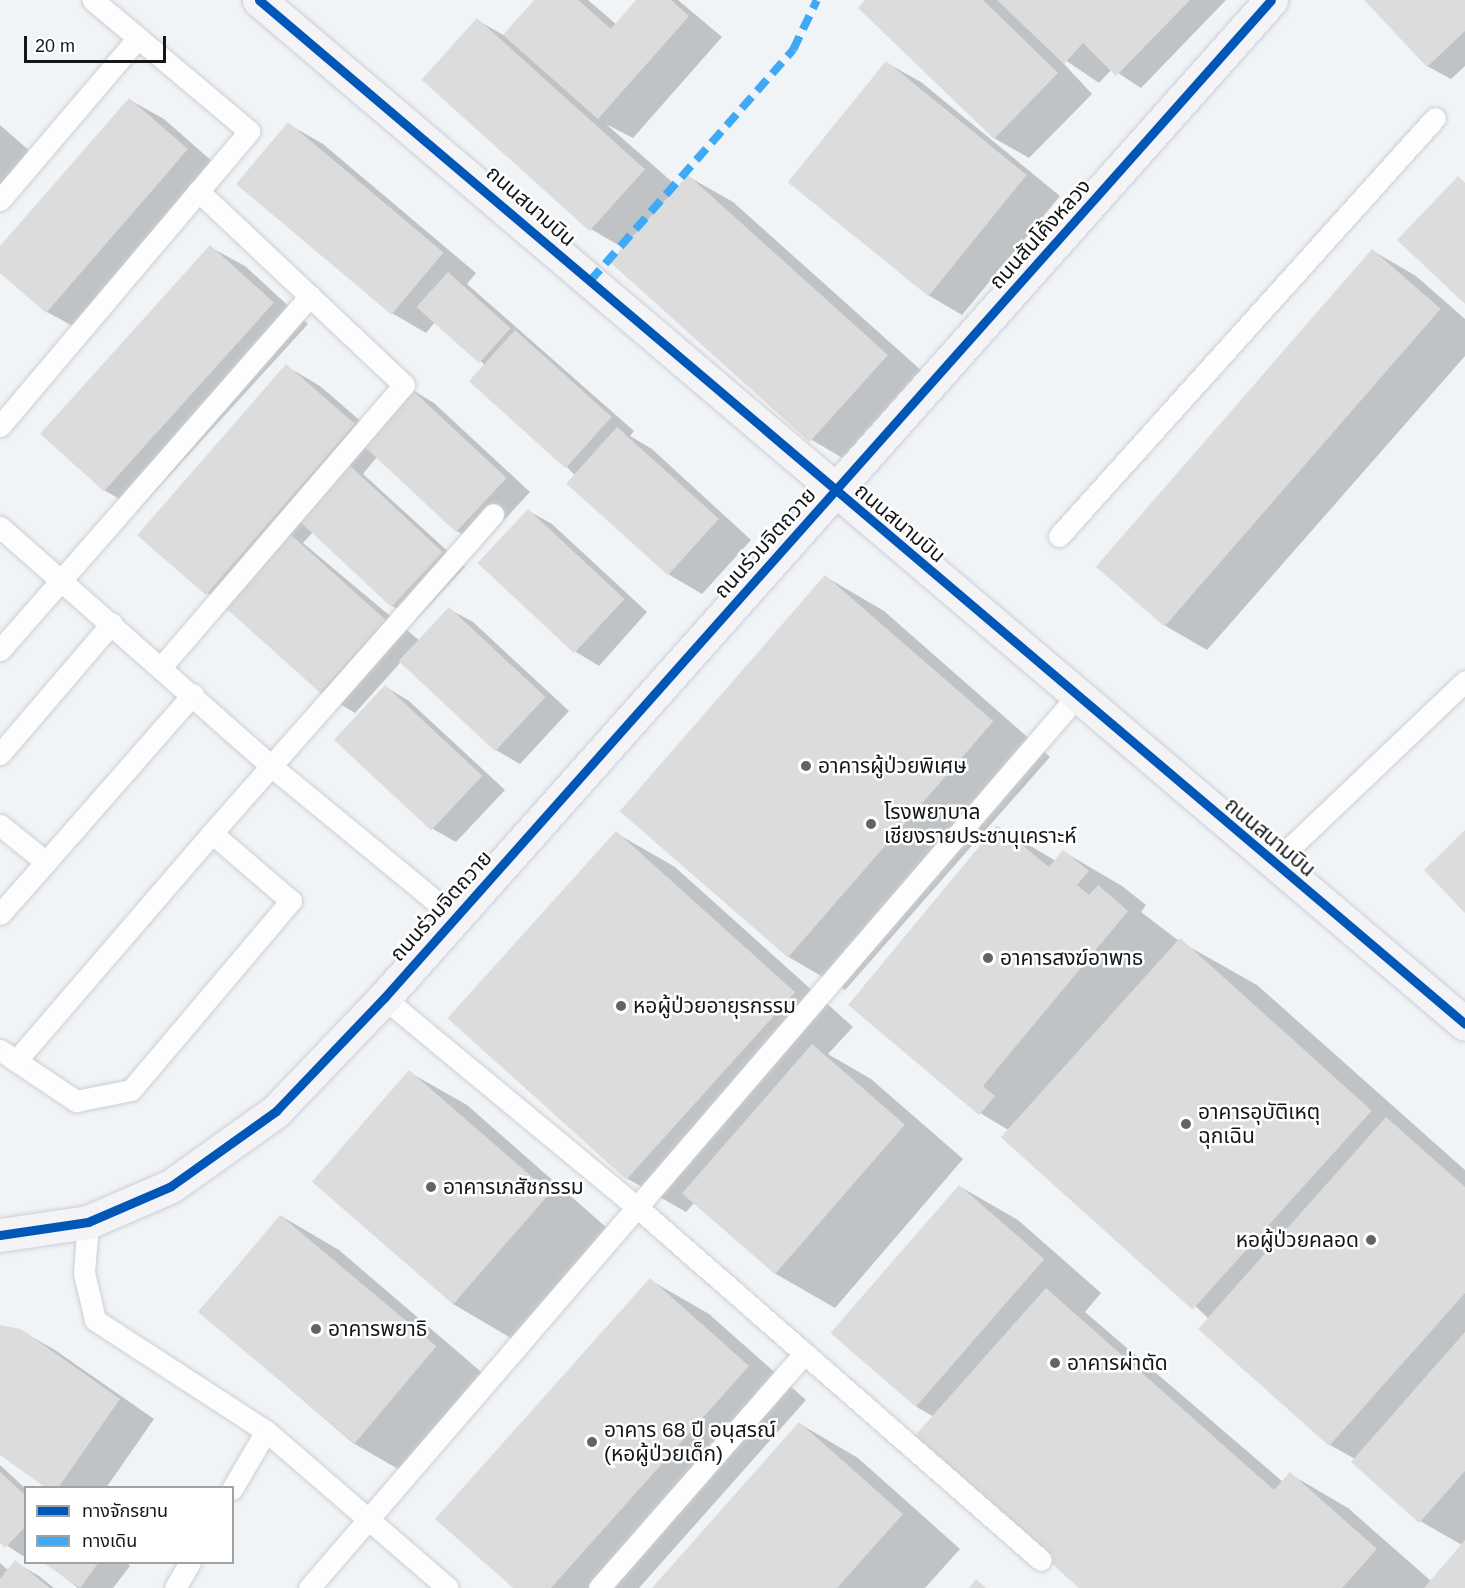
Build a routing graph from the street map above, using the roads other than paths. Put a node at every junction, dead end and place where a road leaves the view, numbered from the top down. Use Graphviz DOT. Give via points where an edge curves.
graph roads {
  1 [pos="93,0"];
  2 [pos="259,0"];
  3 [pos="1271,0"];
  4 [pos="138,38"];
  5 [pos="1435,117"];
  6 [pos="198,192"];
  7 [pos="0,200"];
  8 [pos="310,296"];
  9 [pos="0,426"];
  10 [pos="836,492"];
  11 [pos="493,514"];
  12 [pos="0,527"];
  13 [pos="1059,536"];
  14 [pos="60,578"];
  15 [pos="112,623"];
  16 [pos="0,650"];
  17 [pos="162,666"];
  18 [pos="1465,681"];
  19 [pos="193,694"];
  20 [pos="1077,696"];
  21 [pos="0,754"];
  22 [pos="271,766"];
  23 [pos="0,825"];
  24 [pos="212,833"];
  25 [pos="46,862"];
  26 [pos="1273,864"];
  27 [pos="0,914"];
  28 [pos="455,917"];
  29 [pos="384,998"];
  30 [pos="1465,1024"];
  31 [pos="8,1055"];
  32 [pos="637,1208"];
  33 [pos="88,1222"];
  34 [pos="0,1235"];
  35 [pos="804,1354"];
  36 [pos="266,1431"];
  37 [pos="234,1487"];
  38 [pos="368,1519"];
  39 [pos="1041,1560"];
  40 [pos="189,1564"];
  41 [pos="175,1588"];
  42 [pos="309,1588"];
  43 [pos="448,1588"];
  44 [pos="599,1588"];
  1 -- 4 [label="lane"];
  2 -- 10 [label="street, ถนนสนามบิน"];
  3 -- 10 [label="street, ถนนสันโค้งหลวง"];
  4 -- 6 [label="lane" via="249,131"];
  4 -- 7 [label="lane"];
  5 -- 13 [label="lane"];
  6 -- 8 [label="lane"];
  6 -- 9 [label="lane"];
  8 -- 14 [label="lane"];
  8 -- 17 [label="lane" via="404,385"];
  10 -- 20 [label="street, ถนนสนามบิน"];
  10 -- 28 [label="street, ถนนร่วมจิตถวาย"];
  11 -- 22 [label="lane"];
  12 -- 14 [label="lane"];
  14 -- 15 [label="lane"];
  14 -- 16 [label="lane"];
  15 -- 17 [label="lane"];
  15 -- 21 [label="lane"];
  17 -- 19 [label="lane"];
  18 -- 26 [label="lane"];
  19 -- 22 [label="lane"];
  19 -- 25 [label="lane"];
  20 -- 26 [label="street, ถนนสนามบิน"];
  20 -- 32 [label="lane"];
  22 -- 24 [label="lane"];
  22 -- 28 [label="lane"];
  23 -- 25 [label="lane"];
  24 -- 31 [label="lane"];
  24 -- 31 [label="lane" via="291,901 131,1090 76,1101"];
  25 -- 27 [label="lane"];
  26 -- 30 [label="street, ถนนสนามบิน"];
  28 -- 29 [label="street, ถนนร่วมจิตถวาย"];
  29 -- 32 [label="lane"];
  29 -- 33 [label="street, ถนนร่วมจิตถวาย" via="276,1111 171,1186"];
  32 -- 35 [label="lane"];
  32 -- 38 [label="lane"];
  33 -- 34 [label="street, ถนนร่วมจิตถวาย"];
  33 -- 36 [label="lane" via="84,1273 95,1320"];
  35 -- 39 [label="lane"];
  35 -- 44 [label="lane"];
  36 -- 37 [label="lane"];
  36 -- 38 [label="lane"];
  38 -- 42 [label="lane"];
  38 -- 43 [label="lane"];
  40 -- 41 [label="lane"];
}
